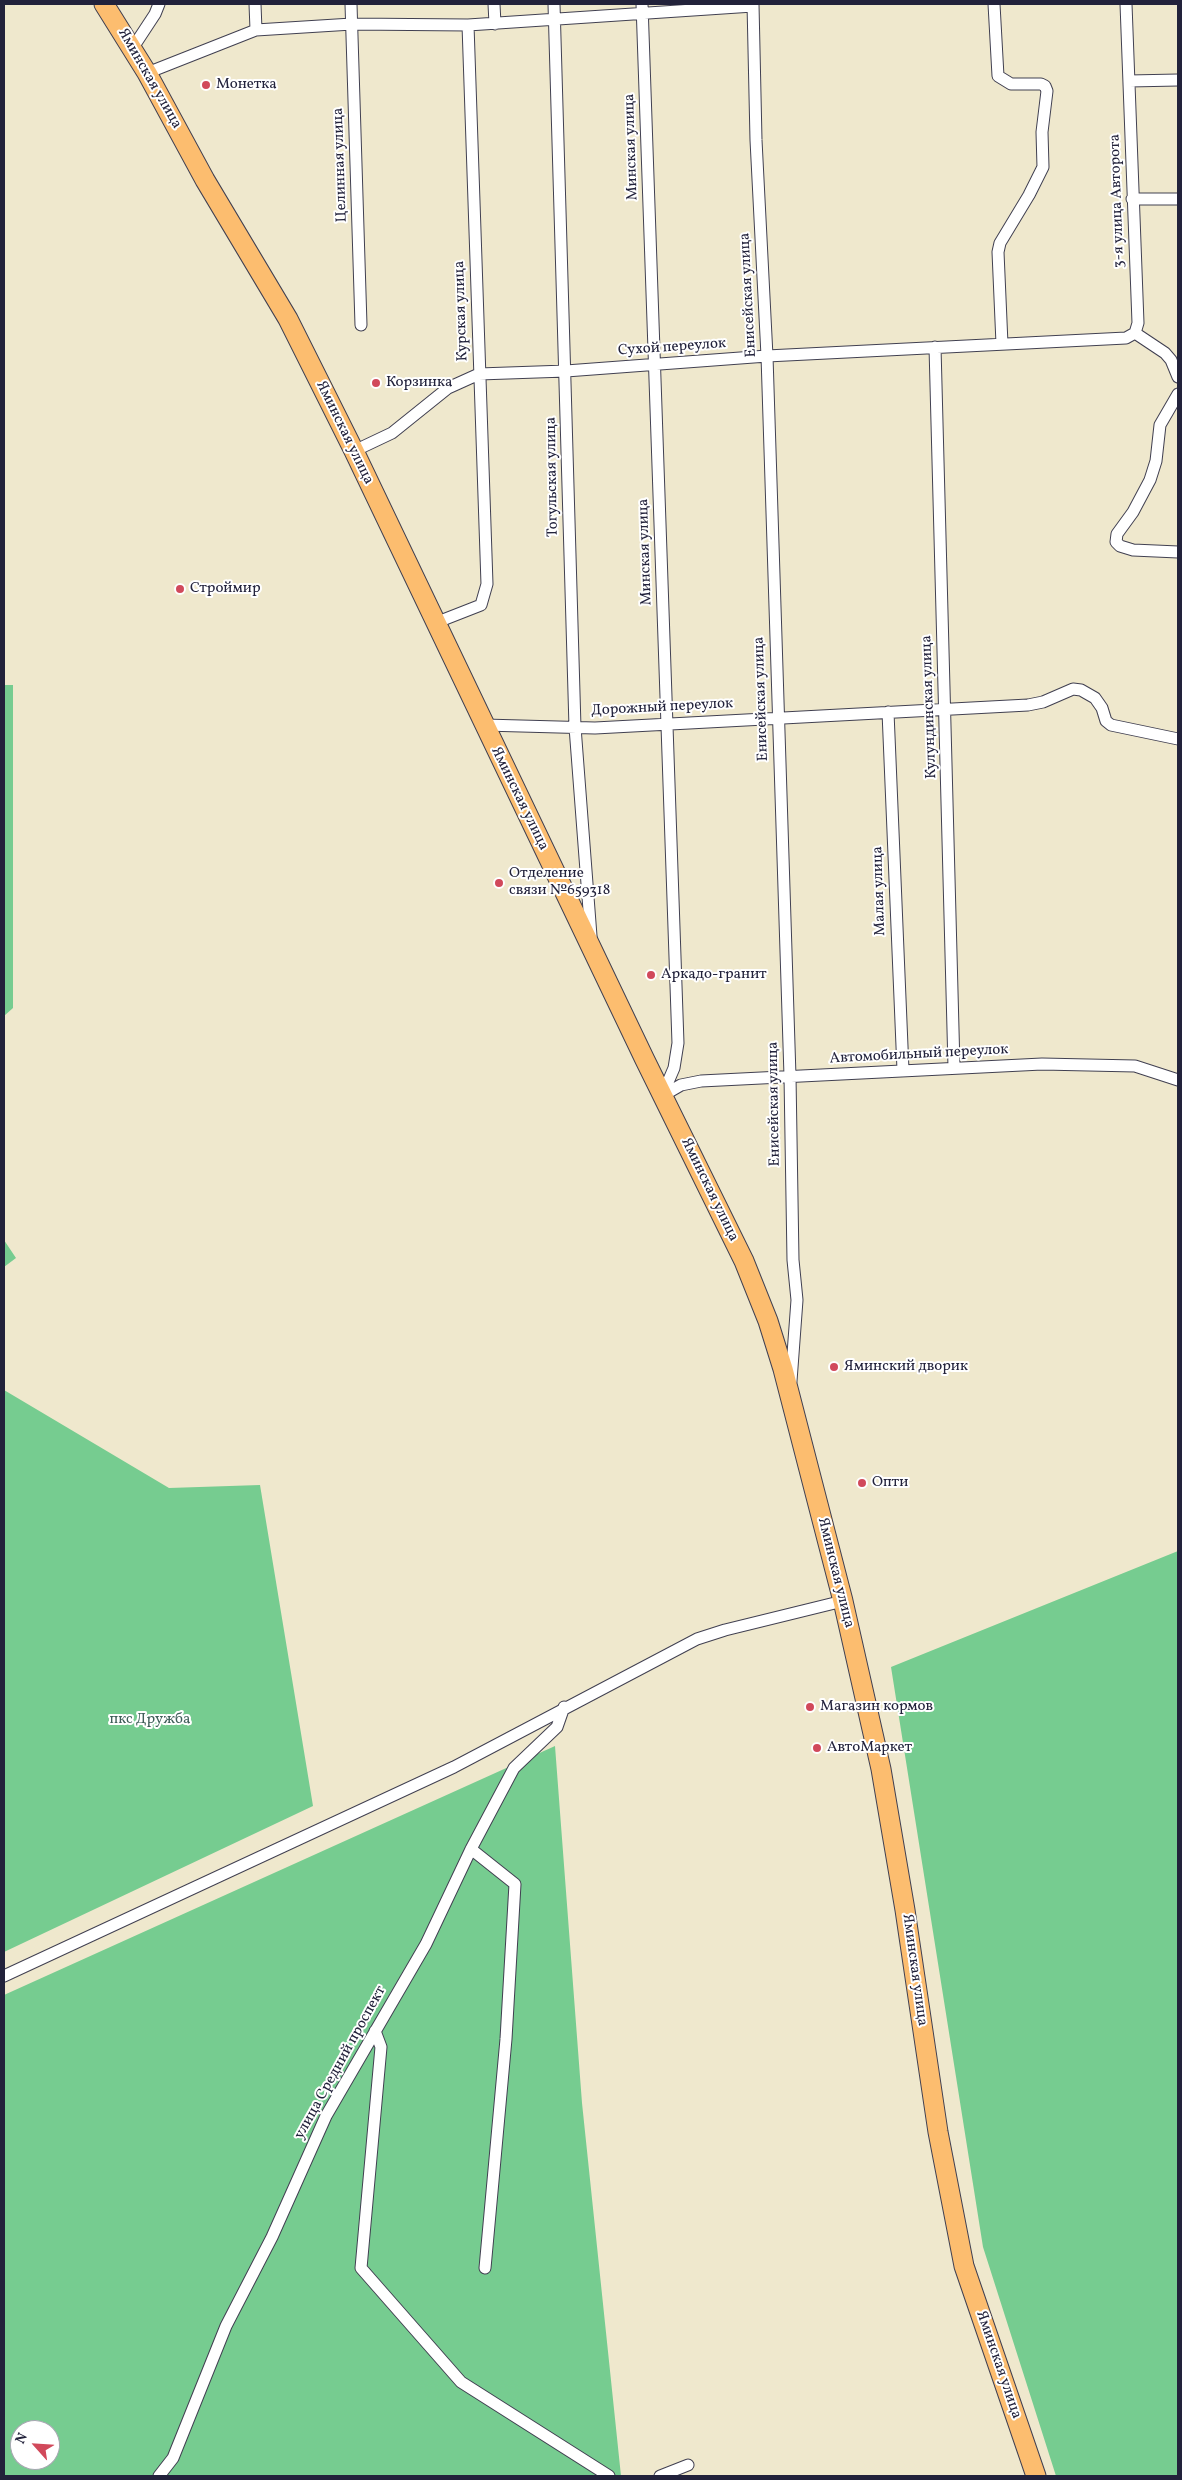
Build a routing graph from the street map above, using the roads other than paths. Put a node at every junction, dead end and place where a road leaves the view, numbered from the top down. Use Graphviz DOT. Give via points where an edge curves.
graph roads {
  1 [pos="104,4"];
  2 [pos="159,4"];
  3 [pos="255,4"];
  4 [pos="351,4"];
  5 [pos="494,4"];
  6 [pos="554,4"];
  7 [pos="994,4"];
  8 [pos="1126,4"];
  9 [pos="753,5"];
  10 [pos="642,10"];
  11 [pos="554,21"];
  12 [pos="352,24"];
  13 [pos="494,24"];
  14 [pos="468,25"];
  15 [pos="256,30"];
  16 [pos="132,49"];
  17 [pos="147,73"];
  18 [pos="1178,80"];
  19 [pos="1129,81"];
  20 [pos="1132,199"];
  21 [pos="1178,199"];
  22 [pos="361,325"];
  23 [pos="1135,334"];
  24 [pos="1002,344"];
  25 [pos="935,347"];
  26 [pos="767,356"];
  27 [pos="655,364"];
  28 [pos="566,371"];
  29 [pos="479,374"];
  30 [pos="1178,377"];
  31 [pos="1178,394"];
  32 [pos="354,451"];
  33 [pos="1178,552"];
  34 [pos="435,623"];
  35 [pos="945,709"];
  36 [pos="888,712"];
  37 [pos="778,717"];
  38 [pos="667,724"];
  39 [pos="484,725"];
  40 [pos="575,727"];
  41 [pos="1178,739"];
  42 [pos="592,949"];
  43 [pos="954,1067"];
  44 [pos="903,1070"];
  45 [pos="790,1076"];
  46 [pos="1178,1080"];
  47 [pos="662,1096"];
  48 [pos="790,1394"];
  49 [pos="843,1601"];
  50 [pos="564,1707"];
  51 [pos="471,1849"];
  52 [pos="4,1976"];
  53 [pos="375,2031"];
  54 [pos="485,2268"];
  55 [pos="688,2465"];
  56 [pos="159,2476"];
  57 [pos="609,2476"];
  58 [pos="660,2476"];
  59 [pos="1036,2476"];
  1 -- 16 [label="main road, Яминская улица"];
  2 -- 16 [label="street"];
  3 -- 15 [label="street"];
  4 -- 12 [label="street, Целинная улица"];
  5 -- 13 [label="street"];
  6 -- 11 [label="street, Тогульская улица"];
  7 -- 24 [label="street" via="998,76 1011,84 1041,84 1047,89 1042,132 1043,167 1004,235 998,252"];
  8 -- 19 [label="street, 3-я улица Авторота"];
  9 -- 10 [label="street"];
  9 -- 26 [label="street, Енисейская улица"];
  10 -- 11 [label="street"];
  10 -- 27 [label="street, Минская улица"];
  11 -- 13 [label="street"];
  11 -- 28 [label="street, Тогульская улица"];
  12 -- 14 [label="street"];
  12 -- 15 [label="street"];
  12 -- 22 [label="street, Целинная улица"];
  13 -- 14 [label="street"];
  14 -- 29 [label="street, Курская улица"];
  15 -- 17 [label="street"];
  16 -- 17 [label="main road, Яминская улица"];
  17 -- 32 [label="main road, Яминская улица" via="205,180 286,316"];
  18 -- 19 [label="street"];
  19 -- 20 [label="street, 3-я улица Авторота"];
  20 -- 21 [label="street"];
  20 -- 23 [label="street, 3-я улица Авторота" via="1138,323"];
  23 -- 24 [label="street, Сухой переулок" via="1126,338"];
  23 -- 30 [label="street" via="1165,353"];
  24 -- 25 [label="street, Сухой переулок"];
  25 -- 26 [label="street, Сухой переулок"];
  25 -- 35 [label="street, Кулундинская улица"];
  26 -- 27 [label="street, Сухой переулок"];
  26 -- 37 [label="street, Енисейская улица"];
  27 -- 28 [label="street, Сухой переулок"];
  27 -- 38 [label="street, Минская улица"];
  28 -- 29 [label="street, Сухой переулок"];
  28 -- 40 [label="street, Тогульская улица"];
  29 -- 32 [label="street, Сухой переулок" via="442,392 384,438"];
  29 -- 34 [label="street, Курская улица" via="487,592 481,604"];
  31 -- 33 [label="street" via="1160,425 1156,461 1150,480 1117,534 1116,542 1133,550"];
  32 -- 34 [label="main road, Яминская улица"];
  34 -- 39 [label="main road, Яминская улица"];
  35 -- 36 [label="street, Дорожный переулок"];
  35 -- 41 [label="street, Дорожный переулок" via="1028,705 1073,689 1081,690 1096,698 1111,725"];
  35 -- 43 [label="street, Кулундинская улица"];
  36 -- 37 [label="street, Дорожный переулок"];
  36 -- 44 [label="street, Малая улица"];
  37 -- 38 [label="street, Дорожный переулок"];
  37 -- 45 [label="street, Енисейская улица"];
  38 -- 40 [label="street, Дорожный переулок"];
  38 -- 47 [label="street, Минская улица" via="678,1043 674,1068"];
  39 -- 40 [label="street, Дорожный переулок"];
  39 -- 42 [label="main road, Яминская улица"];
  40 -- 42 [label="street, Тогульская улица"];
  42 -- 47 [label="main road, Яминская улица"];
  43 -- 44 [label="street, Автомобильный переулок"];
  43 -- 46 [label="street, Автомобильный переулок" via="1125,1065"];
  44 -- 45 [label="street, Автомобильный переулок"];
  45 -- 47 [label="street, Автомобильный переулок" via="692,1082"];
  45 -- 48 [label="street, Енисейская улица" via="793,1260 797,1300"];
  47 -- 48 [label="main road, Яминская улица" via="744,1261 768,1321"];
  48 -- 49 [label="main road, Яминская улица"];
  49 -- 50 [label="street" via="697,1639"];
  49 -- 59 [label="main road, Яминская улица" via="881,1770 938,2132 964,2266"];
  50 -- 51 [label="street, улица Средний проспект" via="557,1727 514,1768"];
  50 -- 52 [label="street" via="454,1767"];
  51 -- 53 [label="street, улица Средний проспект" via="426,1944"];
  51 -- 54 [label="street" via="515,1884 506,2039"];
  53 -- 56 [label="street, улица Средний проспект" via="326,2116 272,2237 226,2326 173,2458"];
  53 -- 57 [label="street" via="381,2047 361,2268 461,2382"];
  55 -- 58 [label="street"];
}
